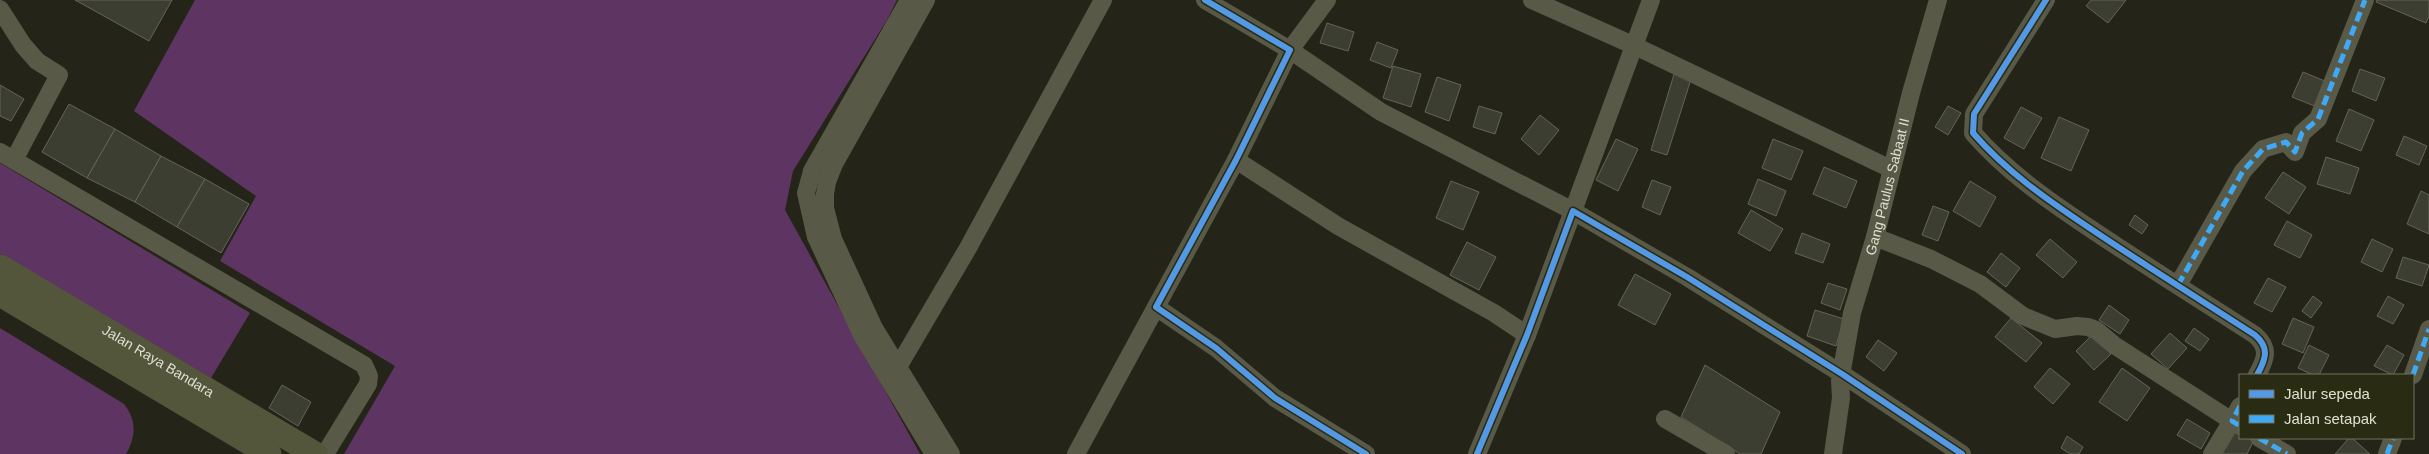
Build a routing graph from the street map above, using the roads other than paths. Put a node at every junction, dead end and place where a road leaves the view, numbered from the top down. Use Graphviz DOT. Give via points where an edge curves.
graph roads {
  1 [pos="910,0"];
  2 [pos="926,0"];
  3 [pos="1103,0"];
  4 [pos="1205,0"];
  5 [pos="1327,0"];
  6 [pos="1532,0"];
  7 [pos="1651,0"];
  8 [pos="1938,0"];
  9 [pos="2046,0"];
  10 [pos="2365,0"];
  11 [pos="0,9"];
  12 [pos="1635,46"];
  13 [pos="1290,50"];
  14 [pos="7,156"];
  15 [pos="1236,160"];
  16 [pos="1891,169"];
  17 [pos="1573,212"];
  18 [pos="1875,237"];
  19 [pos="0,267"];
  20 [pos="2178,285"];
  21 [pos="0,294"];
  22 [pos="1156,306"];
  23 [pos="2429,329"];
  24 [pos="1527,335"];
  25 [pos="898,367"];
  26 [pos="1842,374"];
  27 [pos="2258,374"];
  28 [pos="2413,374"];
  29 [pos="2237,418"];
  30 [pos="1666,419"];
  31 [pos="2262,439"];
  32 [pos="2393,439"];
  33 [pos="269,454"];
  34 [pos="315,454"];
  35 [pos="325,454"];
  36 [pos="934,454"];
  37 [pos="951,454"];
  38 [pos="1076,454"];
  39 [pos="1366,454"];
  40 [pos="1477,454"];
  41 [pos="1726,454"];
  42 [pos="1832,454"];
  43 [pos="1962,454"];
  44 [pos="2212,454"];
  45 [pos="2287,454"];
  46 [pos="2387,454"];
  1 -- 36 [label="street" via="812,171 806,193 816,237 839,291"];
  2 -- 25 [label="street" via="834,164 825,194 833,239 874,328"];
  3 -- 25 [label="street" via="968,248"];
  4 -- 13 [label="street"];
  5 -- 13 [label="street"];
  6 -- 12 [label="street"];
  7 -- 12 [label="street"];
  8 -- 16 [label="street, Gang Paulus Sabaat II"];
  9 -- 20 [label="street" via="1974,114 1973,133 1990,153 2037,192"];
  10 -- 20 [label="street" via="2318,119 2302,133 2295,152 2286,142 2264,149 2254,157 2224,202"];
  11 -- 14 [label="street" via="37,61 59,75"];
  12 -- 16 [label="street"];
  12 -- 17 [label="street"];
  13 -- 15 [label="street"];
  13 -- 17 [label="street" via="1381,112"];
  14 -- 35 [label="street" via="364,365 369,376 368,384"];
  15 -- 22 [label="street"];
  15 -- 24 [label="street" via="1338,226 1494,313"];
  16 -- 18 [label="street, Gang Paulus Sabaat II"];
  17 -- 24 [label="street"];
  17 -- 26 [label="street" via="1687,277"];
  18 -- 26 [label="street, Gang Paulus Sabaat II" via="1852,313"];
  18 -- 29 [label="street" via="1931,259 1980,284 2023,316 2055,330 2077,326 2096,330 2114,345"];
  19 -- 34 [label="main road, Jalan Raya Bandara"];
  20 -- 27 [label="street" via="2263,342 2266,350 2264,362"];
  21 -- 33 [label="main road, Jalan Raya Bandara"];
  22 -- 38 [label="street"];
  22 -- 39 [label="street" via="1216,348 1276,398"];
  23 -- 28 [label="street"];
  24 -- 40 [label="street"];
  25 -- 37 [label="street"];
  26 -- 42 [label="street, Gang Paulus Sabaat II"];
  26 -- 43 [label="street"];
  29 -- 44 [label="street"];
  30 -- 41 [label="street"];
  31 -- 45 [label="street"];
  32 -- 46 [label="street"];
}
